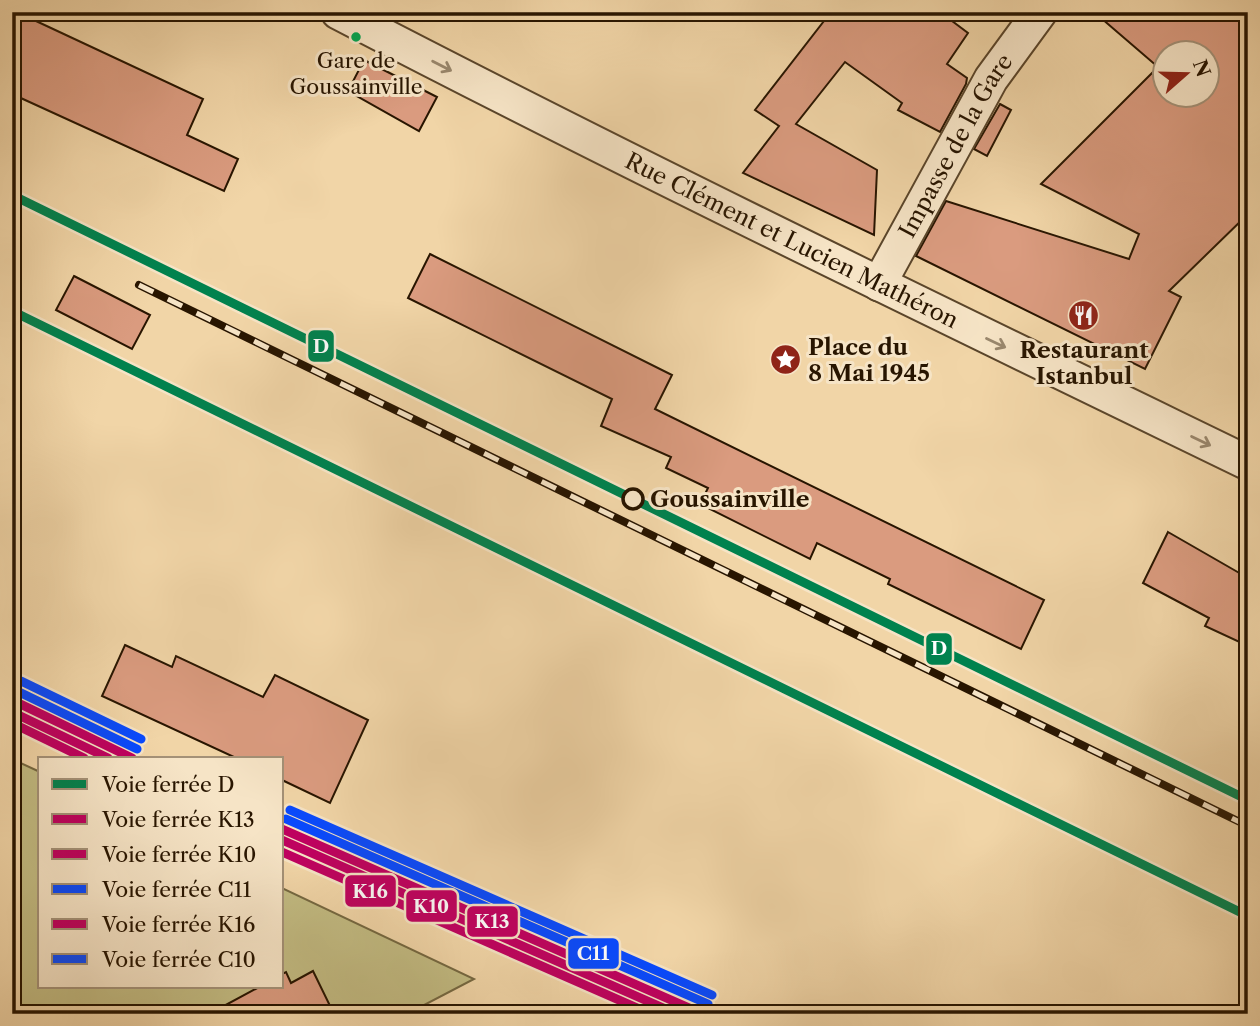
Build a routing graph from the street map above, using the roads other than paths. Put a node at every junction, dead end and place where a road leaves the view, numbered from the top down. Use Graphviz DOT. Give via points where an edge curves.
graph roads {
  1 [pos="338,12"];
  2 [pos="1040,12"];
  3 [pos="879,284"];
  4 [pos="1248,463"];
  1 -- 3 [label="street, Rue Clément et Lucien Mathéron, one-way"];
  2 -- 3 [label="street, Impasse de la Gare" via="992,79"];
  3 -- 4 [label="street, Rue Clément et Lucien Mathéron, one-way"];
}
